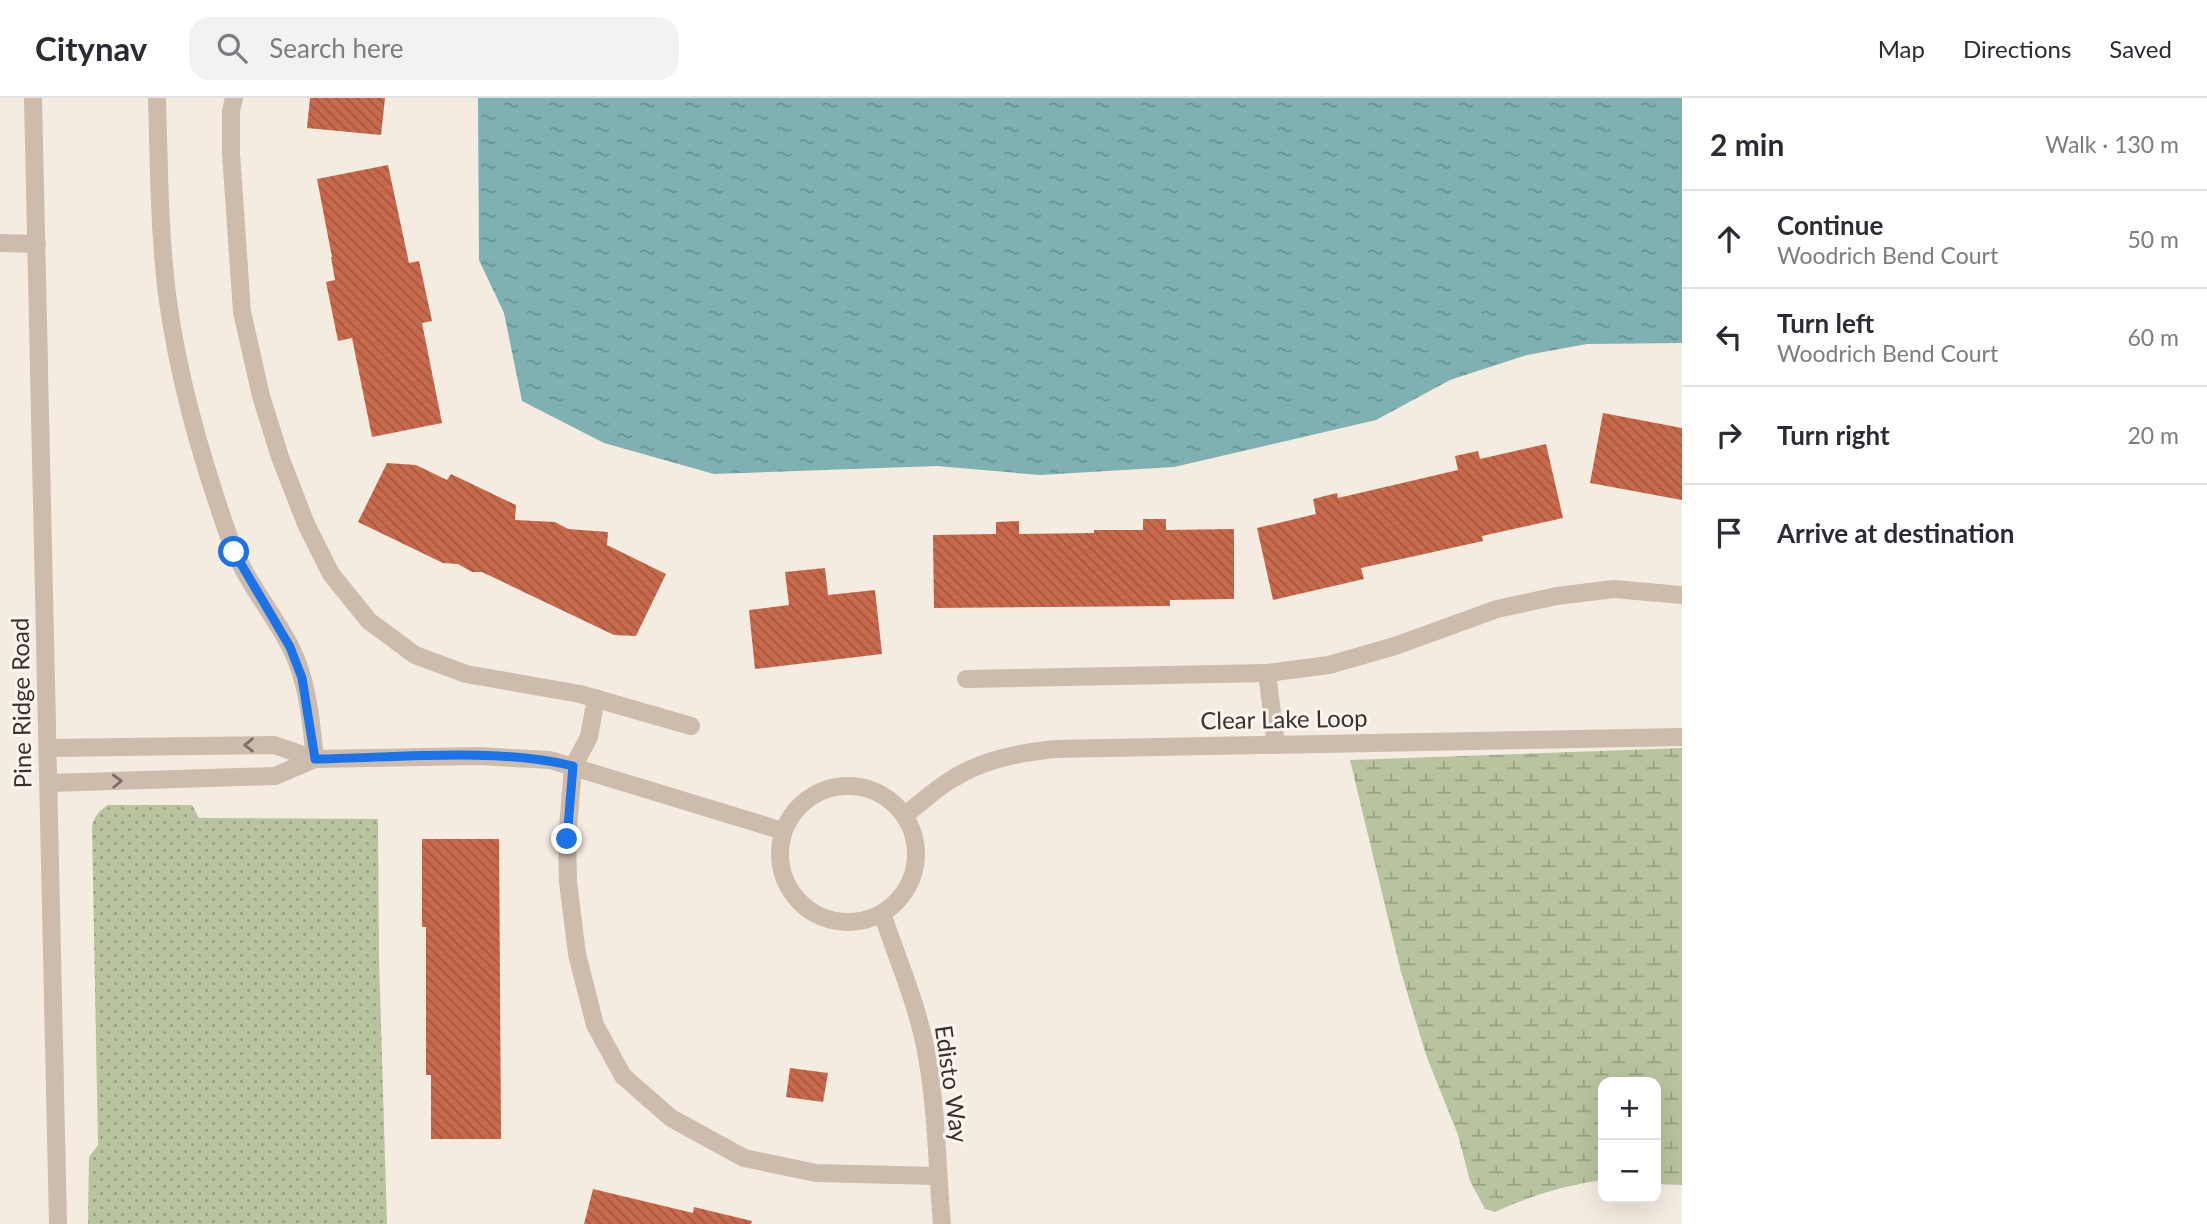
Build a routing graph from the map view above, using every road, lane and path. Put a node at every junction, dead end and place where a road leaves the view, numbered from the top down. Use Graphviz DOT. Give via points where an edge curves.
graph roads {
  1 [pos="33,98"];
  2 [pos="157,98"];
  3 [pos="234,98"];
  4 [pos="0,243"];
  5 [pos="37,244"];
  6 [pos="1682,595"];
  7 [pos="1267,673"];
  8 [pos="966,679"];
  9 [pos="596,698"];
  10 [pos="691,726"];
  11 [pos="1682,737"];
  12 [pos="1276,745"];
  13 [pos="199,746"];
  14 [pos="48,748"];
  15 [pos="315,759"];
  16 [pos="573,766"];
  17 [pos="199,779"];
  18 [pos="49,783"];
  19 [pos="905,815"];
  20 [pos="783,831"];
  21 [pos="882,914"];
  22 [pos="937,1176"];
  23 [pos="58,1224"];
  24 [pos="942,1224"];
  1 -- 5 [label="street, Pine Ridge Road"];
  2 -- 15 [label="street" via="160,211 181,377 205,470 234,552 290,647 302,678"];
  3 -- 9 [label="street" via="230,142 242,312 280,457 331,574 369,621 415,655 466,674"];
  4 -- 5 [label="street"];
  5 -- 14 [label="street, Pine Ridge Road"];
  6 -- 7 [label="street" via="1614,589 1557,596 1497,609 1329,665"];
  7 -- 8 [label="street"];
  7 -- 12 [label="street"];
  9 -- 10 [label="street"];
  9 -- 16 [label="street" via="589,737"];
  11 -- 12 [label="street, Clear Lake Loop"];
  12 -- 19 [label="street, Clear Lake Loop" via="1015,754 952,778"];
  13 -- 14 [label="street"];
  15 -- 13 [label="street, one-way" via="274,745"];
  13 -- 17 [label="street"];
  14 -- 18 [label="street, Pine Ridge Road"];
  15 -- 16 [label="street" via="478,756 550,760"];
  15 -- 17 [label="street" via="275,776"];
  16 -- 20 [label="street"];
  16 -- 22 [label="street" via="567,839 577,954 595,1025 623,1076 671,1118 744,1158 816,1172"];
  18 -- 17 [label="street, one-way"];
  18 -- 23 [label="street, Pine Ridge Road"];
  19 -- 20 [label="street" via="871,789 850,785 828,788 809,798"];
  19 -- 21 [label="street" via="915,836 912,880 900,899"];
  20 -- 21 [label="street" via="782,872 790,891 804,906 842,922"];
  21 -- 22 [label="street, Edisto Way" via="928,1058"];
  22 -- 24 [label="street, Edisto Way"];
}
